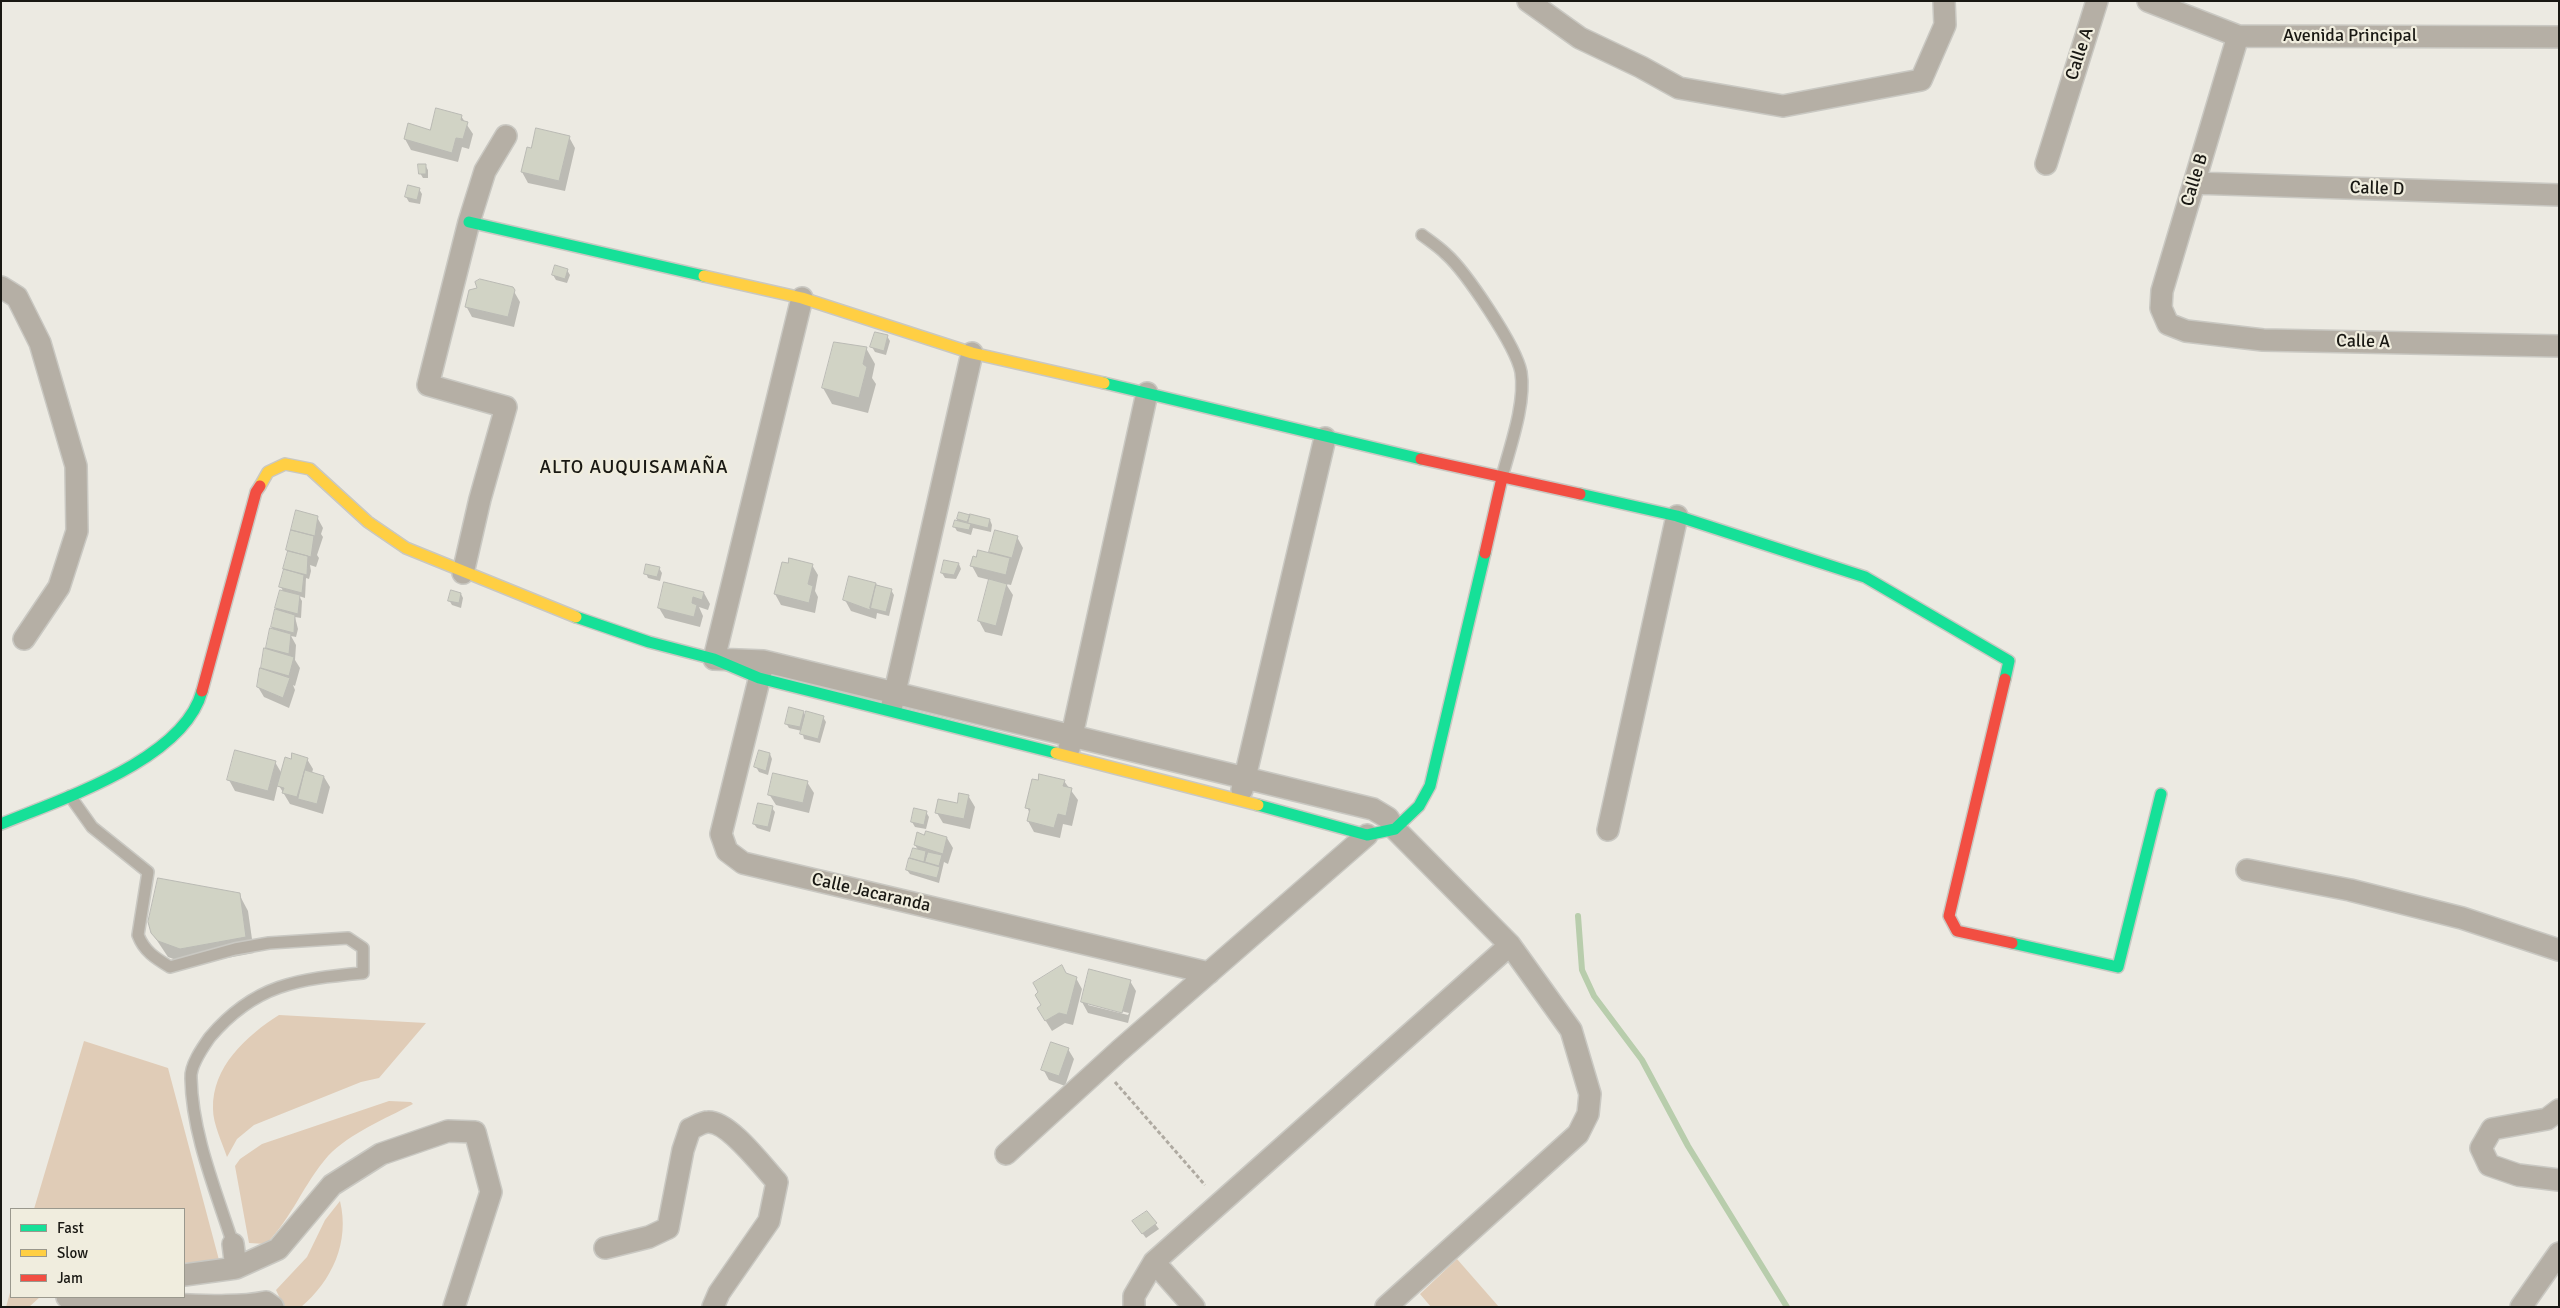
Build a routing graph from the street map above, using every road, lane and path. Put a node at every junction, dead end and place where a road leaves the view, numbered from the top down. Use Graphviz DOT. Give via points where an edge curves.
graph roads {
  1 [pos="1528,1"];
  2 [pos="1944,1"];
  3 [pos="2097,1"];
  4 [pos="2148,1"];
  5 [pos="2238,36"];
  6 [pos="2559,37"];
  7 [pos="506,136"];
  8 [pos="2046,164"];
  9 [pos="2194,183"];
  10 [pos="2559,195"];
  11 [pos="469,222"];
  12 [pos="1422,235"];
  13 [pos="1,287"];
  14 [pos="802,298"];
  15 [pos="2168,324"];
  16 [pos="2559,346"];
  17 [pos="972,353"];
  18 [pos="1147,393"];
  19 [pos="1325,438"];
  20 [pos="1502,478"];
  21 [pos="1678,516"];
  22 [pos="463,573"];
  23 [pos="24,639"];
  24 [pos="714,659"];
  25 [pos="761,669"];
  26 [pos="893,702"];
  27 [pos="1070,746"];
  28 [pos="1244,777"];
  29 [pos="2160,794"];
  30 [pos="70,796"];
  31 [pos="1240,800"];
  32 [pos="1,824"];
  33 [pos="1395,829"];
  34 [pos="1608,830"];
  35 [pos="1367,835"];
  36 [pos="2247,870"];
  37 [pos="1510,945"];
  38 [pos="2559,950"];
  39 [pos="1210,973"];
  40 [pos="1101,1067"];
  41 [pos="2559,1110"];
  42 [pos="1006,1154"];
  43 [pos="2559,1180"];
  44 [pos="1205,1185"];
  45 [pos="233,1244"];
  46 [pos="605,1248"];
  47 [pos="2559,1253"];
  48 [pos="1154,1262"];
  49 [pos="236,1268"];
  50 [pos="185,1275"];
  51 [pos="68,1298"];
  52 [pos="273,1307"];
  53 [pos="454,1307"];
  54 [pos="713,1307"];
  55 [pos="1134,1307"];
  56 [pos="1194,1307"];
  57 [pos="1386,1307"];
  58 [pos="2521,1307"];
  1 -- 2 [label="street" via="1580,38 1680,88 1783,106 1921,80 1945,25"];
  3 -- 8 [label="street, Calle A"];
  4 -- 5 [label="street, Avenida Principal"];
  5 -- 6 [label="street, Avenida Principal"];
  5 -- 9 [label="street, Calle B"];
  7 -- 11 [label="street" via="485,171"];
  9 -- 10 [label="street, Calle D"];
  9 -- 15 [label="street, Calle B" via="2162,290 2160,308"];
  11 -- 14 [label="street"];
  11 -- 22 [label="street" via="428,385 506,407"];
  12 -- 20 [label="lane" via="1447,254 1476,292 1508,340 1521,372 1518,412"];
  13 -- 23 [label="street" via="17,297 40,343 76,466 77,531 59,587"];
  14 -- 17 [label="street"];
  14 -- 24 [label="street"];
  15 -- 16 [label="street, Calle A" via="2186,331 2263,340"];
  17 -- 18 [label="street"];
  17 -- 26 [label="street"];
  18 -- 19 [label="street"];
  18 -- 27 [label="street"];
  19 -- 20 [label="street"];
  19 -- 28 [label="street"];
  20 -- 21 [label="street"];
  20 -- 33 [label="street" via="1430,786 1419,806"];
  21 -- 29 [label="street" via="1865,577 2009,661 1949,916 1957,931 2118,967"];
  21 -- 34 [label="street"];
  22 -- 24 [label="street" via="578,618"];
  22 -- 30 [label="street" via="406,548 368,522 310,469 285,464 268,472 256,492 200,699 183,726 157,750"];
  24 -- 25 [label="street"];
  25 -- 26 [label="street"];
  25 -- 39 [label="street, Calle Jacaranda" via="721,834 728,851 743,863"];
  26 -- 27 [label="street"];
  27 -- 28 [label="street"];
  27 -- 31 [label="street"];
  28 -- 31 [label="street"];
  28 -- 33 [label="street" via="1374,809 1388,818"];
  30 -- 32 [label="street"];
  30 -- 45 [label="lane" via="92,827 148,872 138,934 141,944 151,956 170,967 236,949 269,944 348,938 363,948 363,973 312,977 266,991 224,1022 203,1046 190,1076 197,1128"];
  31 -- 35 [label="street"];
  33 -- 35 [label="street"];
  33 -- 37 [label="street"];
  35 -- 39 [label="street"];
  36 -- 38 [label="street" via="2350,890 2462,918"];
  37 -- 48 [label="street"];
  37 -- 57 [label="street" via="1571,1030 1590,1094 1588,1114 1578,1134"];
  39 -- 40 [label="street"];
  40 -- 42 [label="street"];
  40 -- 44 [label="path"];
  41 -- 43 [label="street" via="2547,1119 2492,1130 2481,1148 2489,1165 2518,1174"];
  45 -- 49 [label="street"];
  46 -- 54 [label="street" via="649,1237 668,1228 682,1150 690,1129 707,1122 718,1124 735,1136 777,1182 769,1222 719,1293"];
  47 -- 58 [label="street"];
  48 -- 55 [label="street" via="1134,1296"];
  48 -- 56 [label="street"];
  49 -- 50 [label="street"];
  49 -- 53 [label="street" via="278,1249 332,1185 381,1154 448,1131 475,1132 491,1192"];
  51 -- 52 [label="street" via="76,1305 210,1306 266,1302"];
}
